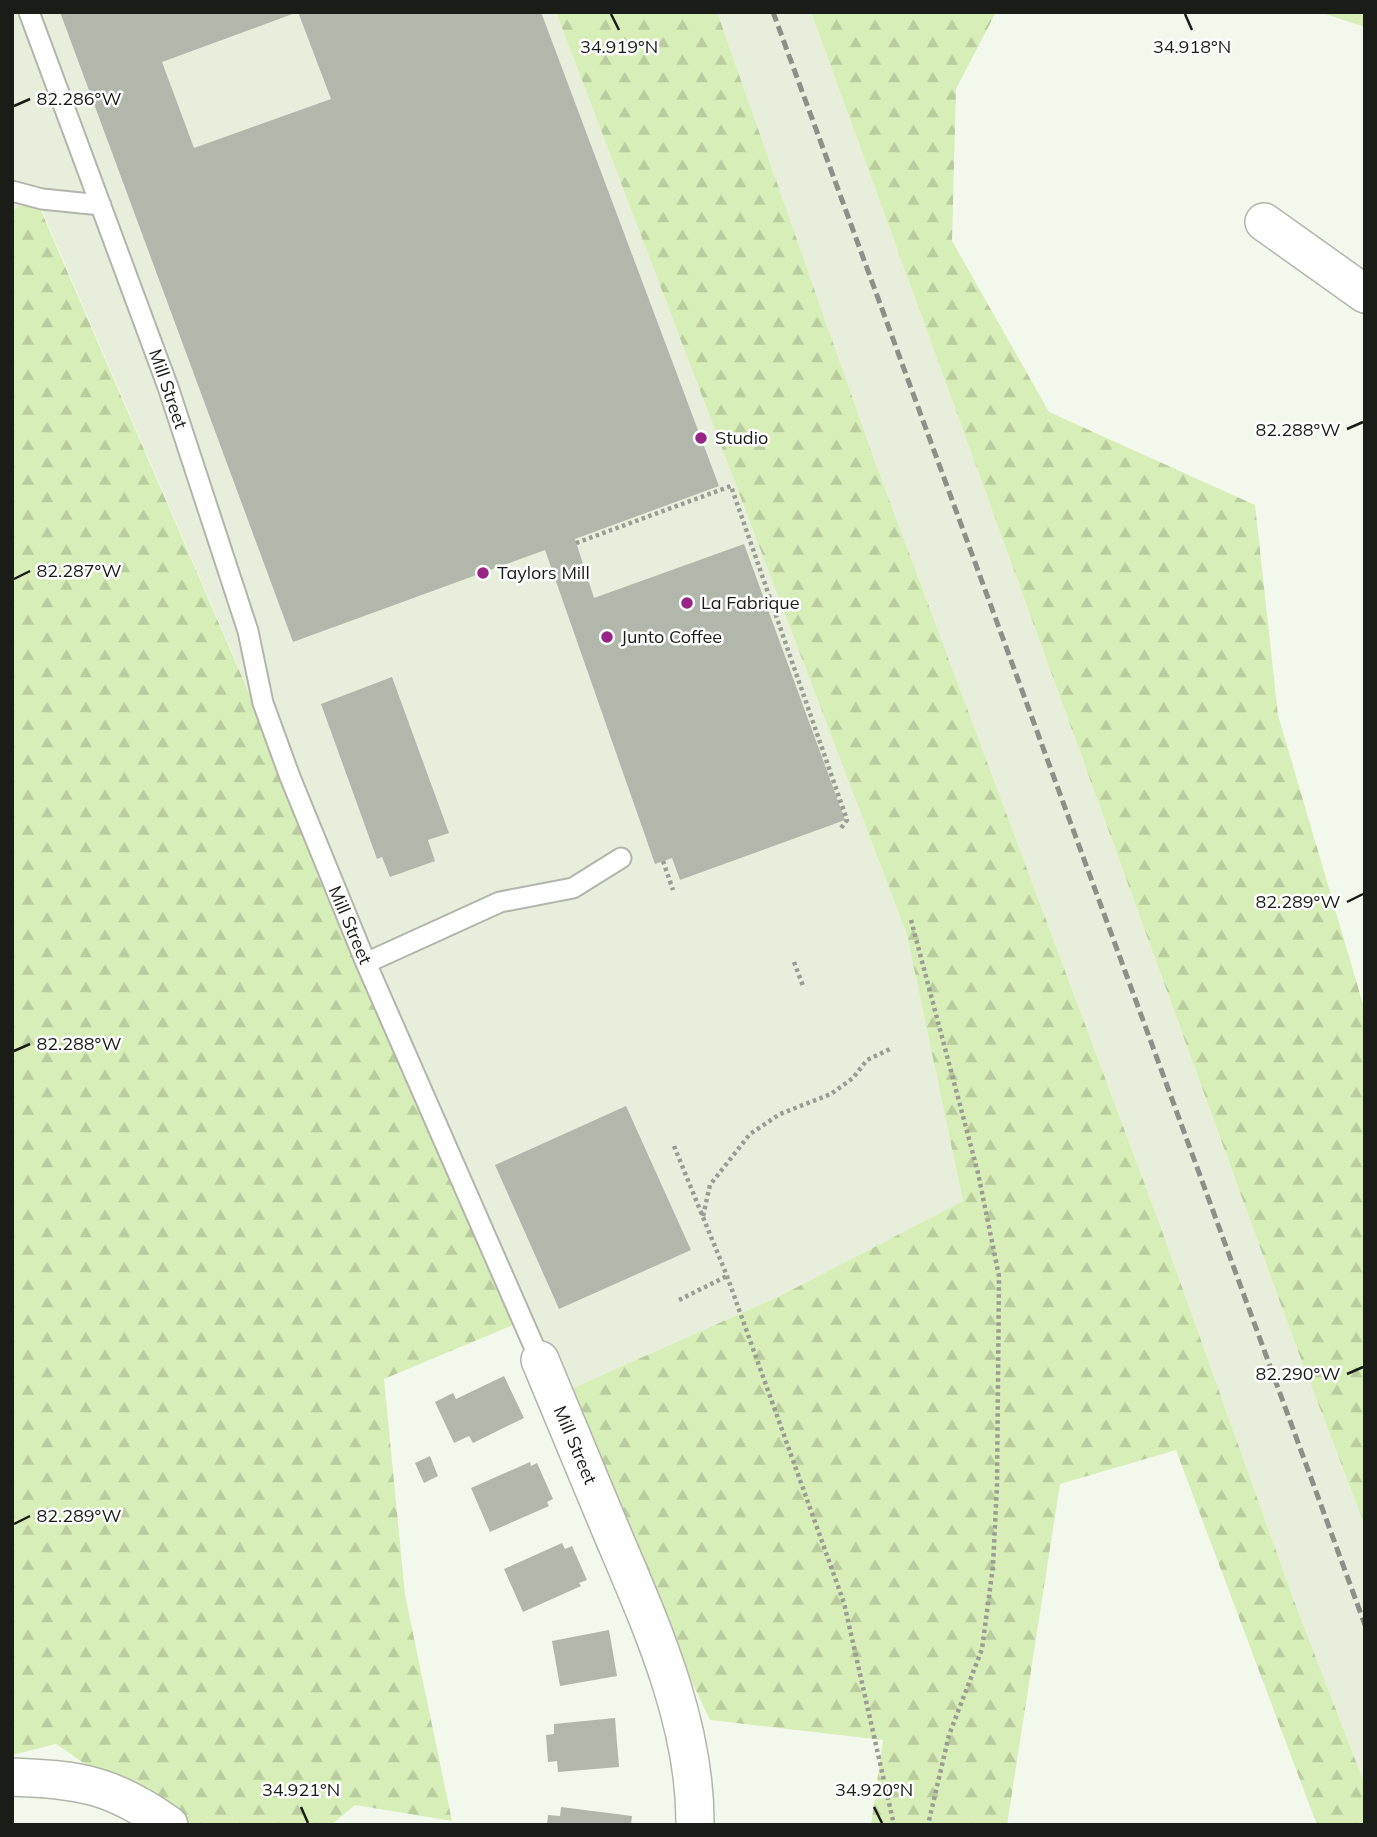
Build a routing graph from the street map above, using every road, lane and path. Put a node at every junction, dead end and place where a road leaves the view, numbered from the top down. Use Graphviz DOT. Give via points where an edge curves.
graph roads {
  1 [pos="29,12"];
  2 [pos="12,191"];
  3 [pos="101,205"];
  4 [pos="1264,222"];
  5 [pos="1365,294"];
  6 [pos="576,543"];
  7 [pos="841,828"];
  8 [pos="621,858"];
  9 [pos="663,861"];
  10 [pos="673,890"];
  11 [pos="911,920"];
  12 [pos="794,962"];
  13 [pos="366,963"];
  14 [pos="803,986"];
  15 [pos="890,1049"];
  16 [pos="674,1146"];
  17 [pos="703,1217"];
  18 [pos="727,1276"];
  19 [pos="679,1300"];
  20 [pos="540,1360"];
  21 [pos="12,1777"];
  22 [pos="169,1825"];
  23 [pos="695,1825"];
  24 [pos="894,1825"];
  25 [pos="928,1825"];
  1 -- 3 [label="lane, Mill Street"];
  2 -- 3 [label="lane"];
  3 -- 13 [label="lane, Mill Street" via="198,477 248,631 263,703"];
  4 -- 5 [label="street"];
  6 -- 7 [label="path" via="731,486 847,820"];
  8 -- 13 [label="lane" via="573,888 500,902"];
  9 -- 10 [label="path"];
  11 -- 25 [label="path" via="978,1173 999,1276 997,1485 990,1590 982,1650 949,1735"];
  12 -- 14 [label="path"];
  13 -- 20 [label="lane, Mill Street"];
  15 -- 17 [label="path" via="867,1060 831,1094 780,1114 750,1134 710,1185"];
  16 -- 17 [label="path"];
  17 -- 18 [label="path"];
  18 -- 19 [label="path"];
  18 -- 24 [label="path" via="844,1603"];
  20 -- 23 [label="street, Mill Street" via="642,1602 680,1713 692,1773"];
  21 -- 22 [label="street" via="62,1779 100,1787 124,1796"];
}
